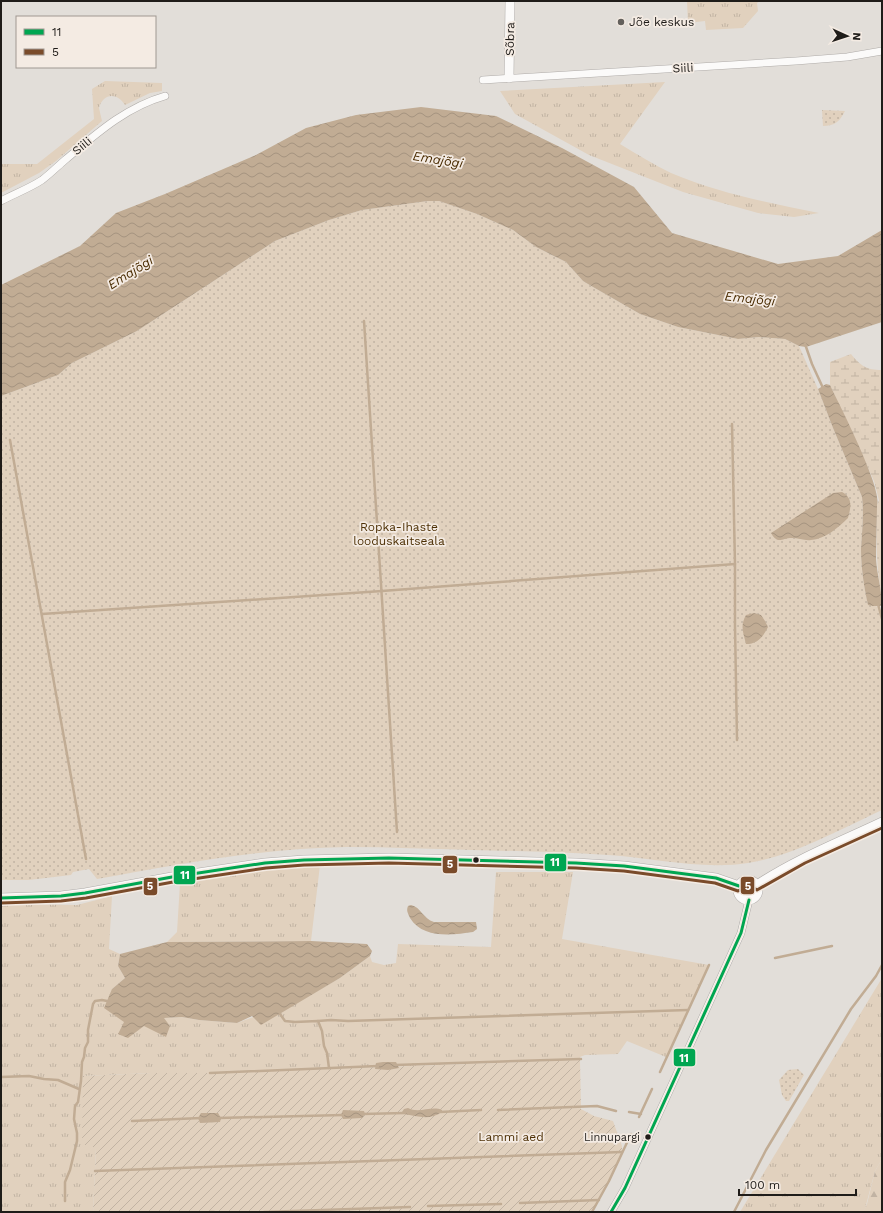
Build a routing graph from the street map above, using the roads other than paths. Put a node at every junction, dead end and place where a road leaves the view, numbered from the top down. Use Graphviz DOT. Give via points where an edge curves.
graph roads {
  1 [pos="510,1"];
  2 [pos="882,51"];
  3 [pos="509,78"];
  4 [pos="483,80"];
  5 [pos="166,96"];
  6 [pos="1,201"];
  7 [pos="882,822"];
  8 [pos="757,885"];
  9 [pos="739,886"];
  10 [pos="1,898"];
  11 [pos="748,900"];
  12 [pos="611,1212"];
  1 -- 3 [label="street, Sõbra"];
  2 -- 3 [label="street, Siili" via="848,57"];
  3 -- 4 [label="street, Siili"];
  5 -- 6 [label="street, Siili" via="135,107 119,117 42,180"];
  7 -- 8 [label="street" via="808,856"];
  8 -- 9 [label="street" via="750,880 743,881"];
  8 -- 11 [label="street" via="757,895"];
  9 -- 10 [label="street" via="716,878 624,866 389,858 265,863 85,893 54,897"];
  9 -- 11 [label="street" via="738,892 742,898"];
  11 -- 12 [label="street" via="741,933 625,1188"];
}
